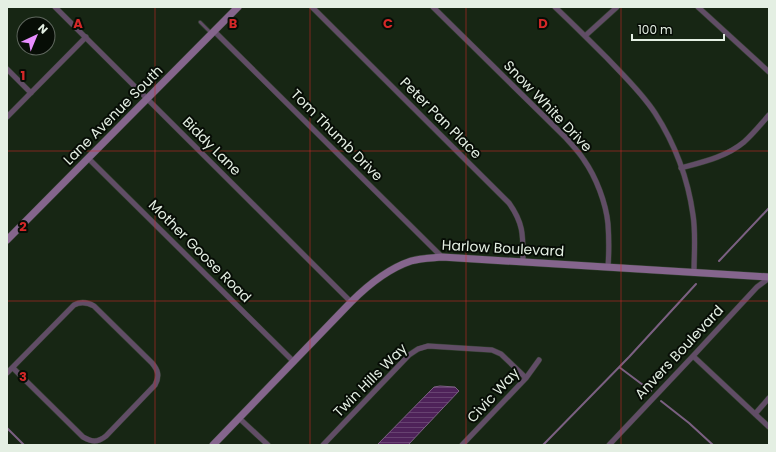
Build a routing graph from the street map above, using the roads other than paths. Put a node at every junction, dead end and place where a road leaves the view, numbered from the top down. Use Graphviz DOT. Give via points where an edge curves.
graph roads {
  1 [pos="55,7"];
  2 [pos="238,7"];
  3 [pos="312,7"];
  4 [pos="433,7"];
  5 [pos="555,7"];
  6 [pos="617,7"];
  7 [pos="698,7"];
  8 [pos="200,22"];
  9 [pos="213,32"];
  10 [pos="585,36"];
  11 [pos="86,37"];
  12 [pos="7,68"];
  13 [pos="769,72"];
  14 [pos="31,92"];
  15 [pos="147,98"];
  16 [pos="769,115"];
  17 [pos="7,117"];
  18 [pos="88,158"];
  19 [pos="681,168"];
  20 [pos="7,240"];
  21 [pos="442,256"];
  22 [pos="523,262"];
  23 [pos="608,267"];
  24 [pos="694,273"];
  25 [pos="769,278"];
  26 [pos="351,302"];
  27 [pos="693,356"];
  28 [pos="539,360"];
  29 [pos="294,362"];
  30 [pos="12,368"];
  31 [pos="7,373"];
  32 [pos="526,378"];
  33 [pos="769,398"];
  34 [pos="755,414"];
  35 [pos="239,418"];
  36 [pos="769,427"];
  37 [pos="213,445"];
  38 [pos="268,445"];
  39 [pos="323,445"];
  40 [pos="462,445"];
  41 [pos="608,445"];
  1 -- 11 [label="street, Biddy Lane"];
  2 -- 9 [label="street, Lane Avenue South"];
  3 -- 22 [label="street, Peter Pan Place" via="509,203 522,227"];
  4 -- 23 [label="street, Snow White Drive" via="566,138 584,161 604,203 608,222"];
  5 -- 10 [label="street"];
  6 -- 10 [label="street"];
  7 -- 13 [label="street"];
  8 -- 9 [label="lane"];
  9 -- 15 [label="street, Lane Avenue South"];
  9 -- 21 [label="street, Tom Thumb Drive"];
  10 -- 19 [label="street" via="642,95 670,139"];
  11 -- 14 [label="street"];
  11 -- 15 [label="street, Biddy Lane"];
  12 -- 14 [label="street"];
  14 -- 17 [label="street"];
  15 -- 18 [label="street, Lane Avenue South"];
  15 -- 26 [label="street, Biddy Lane"];
  16 -- 19 [label="street" via="733,150"];
  18 -- 20 [label="street, Lane Avenue South"];
  18 -- 29 [label="street, Mother Goose Road"];
  19 -- 24 [label="street" via="693,216"];
  21 -- 22 [label="street, Harlow Boulevard"];
  21 -- 26 [label="street, Harlow Boulevard" via="425,258 396,267 368,285"];
  22 -- 23 [label="street, Harlow Boulevard"];
  23 -- 24 [label="street, Harlow Boulevard"];
  24 -- 25 [label="street, Harlow Boulevard"];
  25 -- 27 [label="street, Anvers Boulevard" via="757,287"];
  26 -- 29 [label="street, Harlow Boulevard"];
  27 -- 34 [label="street"];
  27 -- 41 [label="street, Anvers Boulevard"];
  28 -- 32 [label="street, Civic Way"];
  29 -- 35 [label="street, Harlow Boulevard"];
  30 -- 30 [label="street" via="83,437 95,441 106,436 158,380 156,369 146,357 94,306 85,302 74,305"];
  30 -- 31 [label="street"];
  32 -- 39 [label="street, Twin Hills Way" via="501,354 492,350 428,346 418,349 409,355"];
  32 -- 40 [label="street, Civic Way"];
  33 -- 34 [label="street"];
  34 -- 36 [label="street"];
  35 -- 37 [label="street, Harlow Boulevard"];
  35 -- 38 [label="street"];
}
